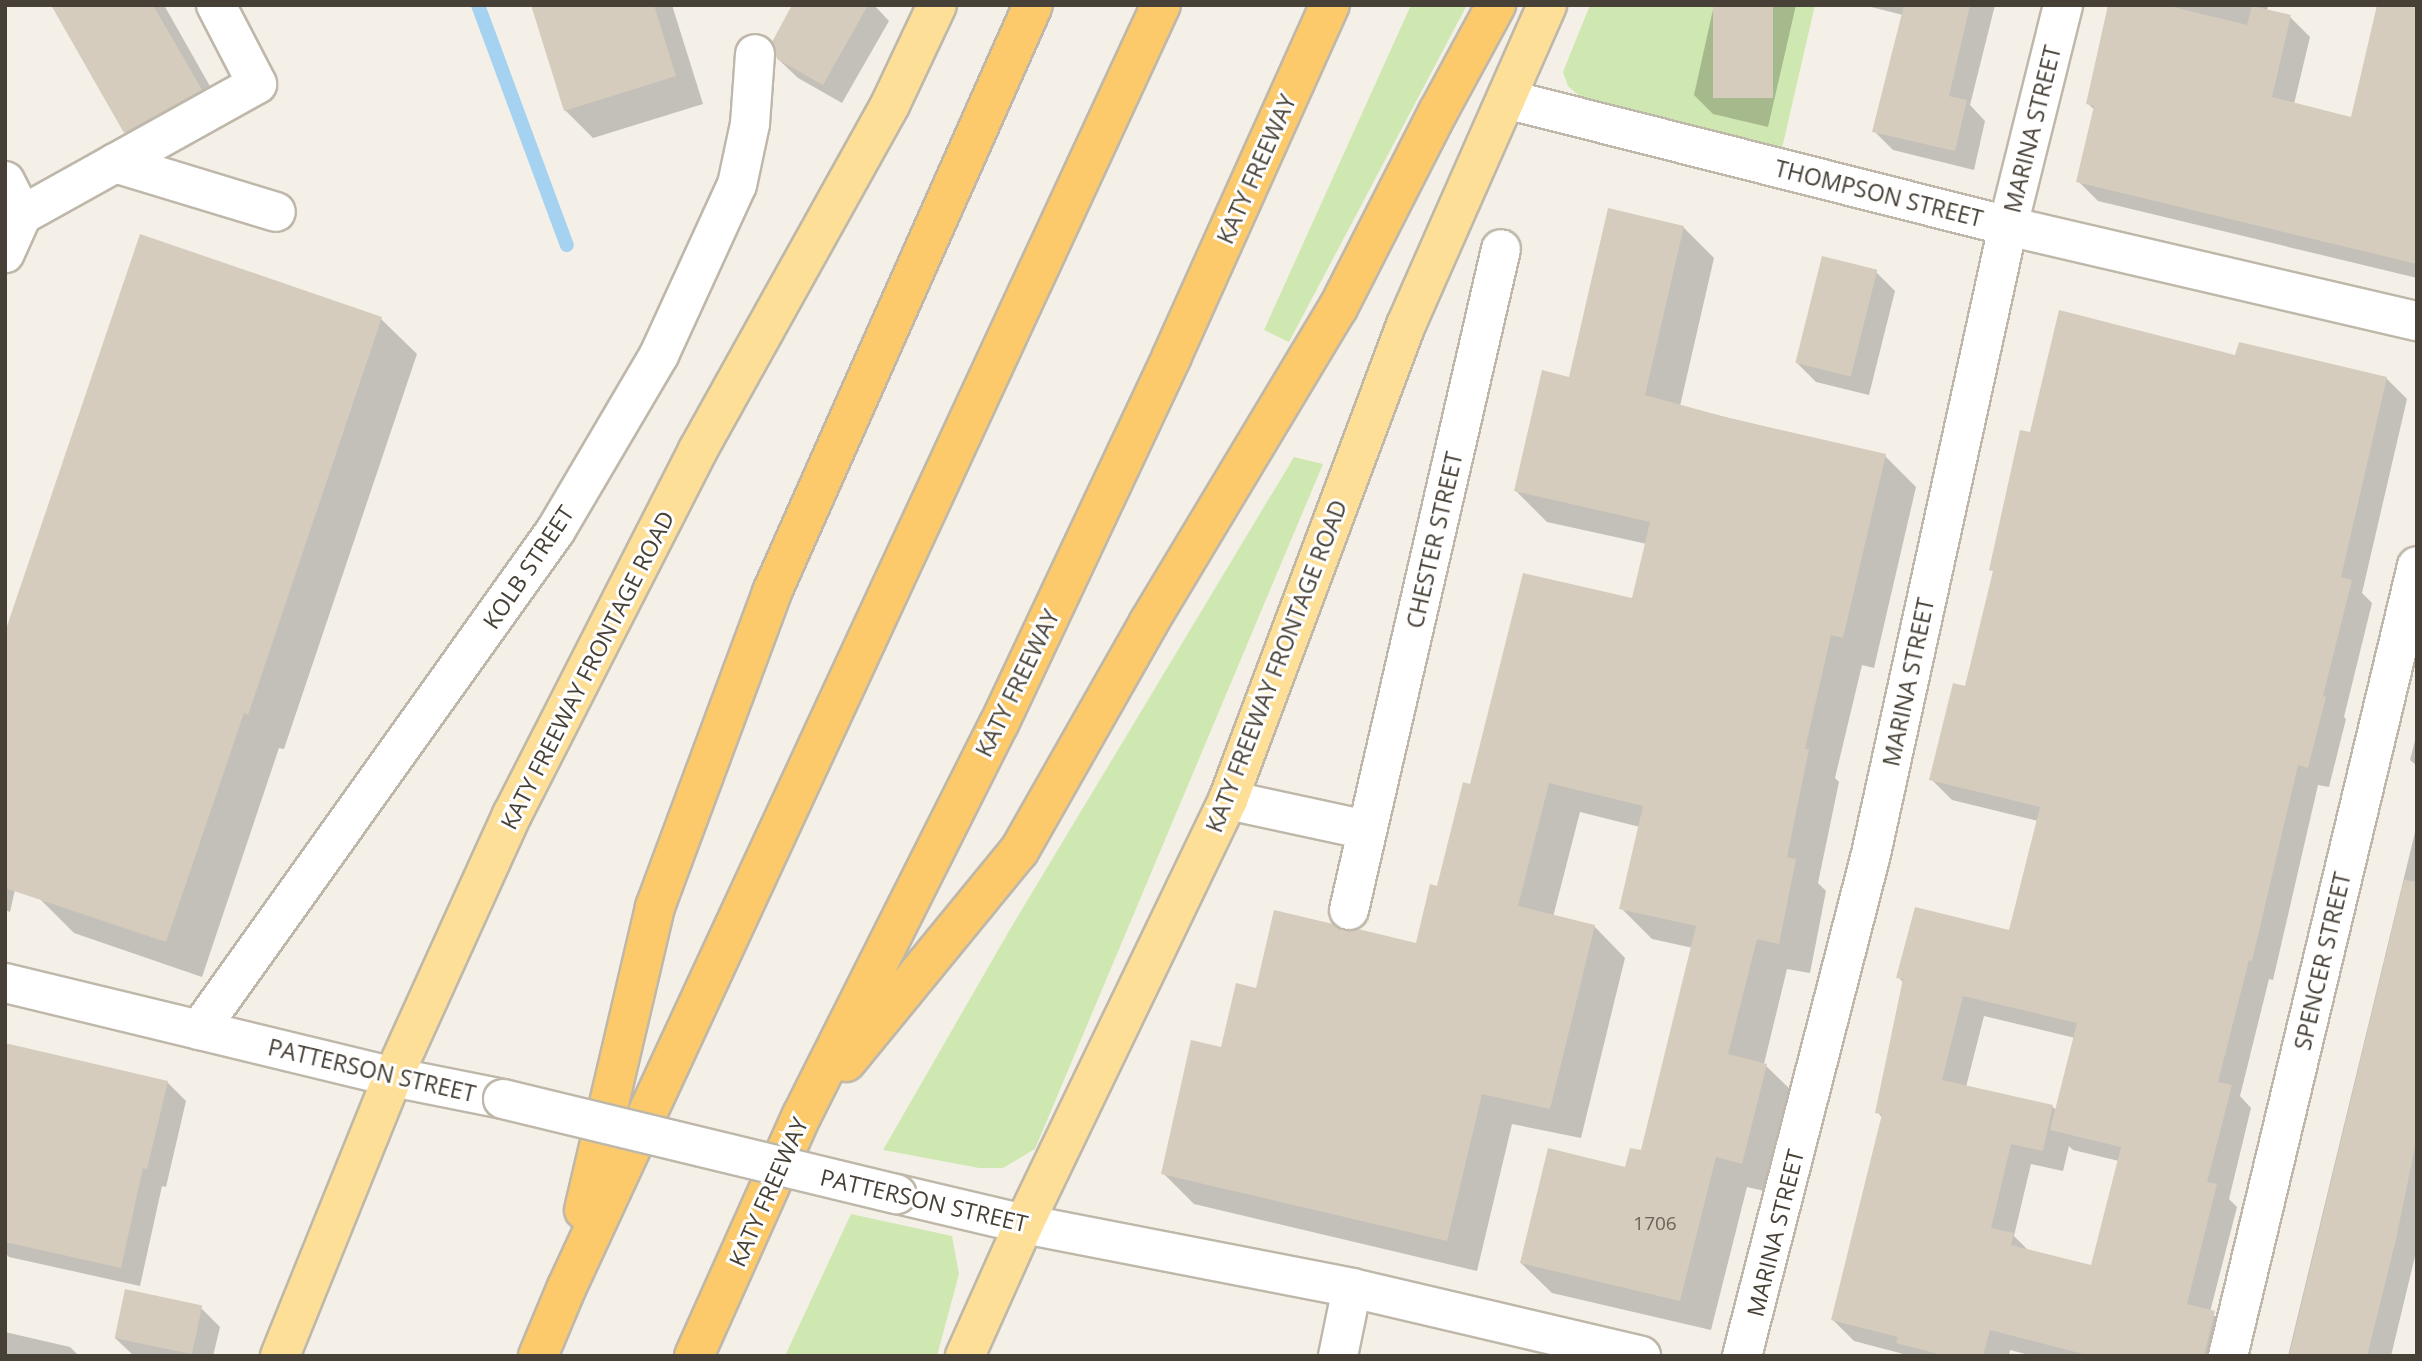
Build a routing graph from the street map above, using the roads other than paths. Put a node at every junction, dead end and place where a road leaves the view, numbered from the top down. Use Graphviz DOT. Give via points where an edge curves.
graph roads {
  1 [pos="216,5"];
  2 [pos="937,5"];
  3 [pos="1033,5"];
  4 [pos="1161,5"];
  5 [pos="1330,5"];
  6 [pos="1496,5"];
  7 [pos="1547,5"];
  8 [pos="2063,5"];
  9 [pos="755,54"];
  10 [pos="1506,99"];
  11 [pos="115,163"];
  12 [pos="5,181"];
  13 [pos="276,212"];
  14 [pos="22,215"];
  15 [pos="2008,226"];
  16 [pos="1502,249"];
  17 [pos="5,253"];
  18 [pos="2417,321"];
  19 [pos="2417,566"];
  20 [pos="1228,800"];
  21 [pos="1367,830"];
  22 [pos="1349,910"];
  23 [pos="5,983"];
  24 [pos="199,1030"];
  25 [pos="393,1077"];
  26 [pos="802,1115"];
  27 [pos="1024,1224"];
  28 [pos="1352,1288"];
  29 [pos="566,1289"];
  30 [pos="280,1356"];
  31 [pos="538,1356"];
  32 [pos="694,1356"];
  33 [pos="965,1356"];
  34 [pos="1338,1356"];
  35 [pos="1641,1356"];
  36 [pos="1742,1356"];
  37 [pos="2228,1356"];
  1 -- 11 [label="street" via="257,84"];
  2 -- 25 [label="main road, KATY FREEWAY FRONTAGE ROAD" via="890,105 698,450 512,815"];
  3 -- 29 [label="highway" via="772,592 655,907"];
  4 -- 29 [label="highway"];
  5 -- 26 [label="highway, KATY FREEWAY" via="999,724"];
  6 -- 26 [label="highway" via="1338,308 1149,622 1019,851"];
  7 -- 10 [label="main road, KATY FREEWAY FRONTAGE ROAD"];
  8 -- 15 [label="street, MARINA STREET"];
  9 -- 24 [label="street, KOLB STREET" via="750,124 737,185 659,355 556,530"];
  10 -- 15 [label="street, THOMPSON STREET"];
  10 -- 20 [label="main road, KATY FREEWAY FRONTAGE ROAD" via="1406,325"];
  11 -- 13 [label="street"];
  11 -- 14 [label="street"];
  12 -- 14 [label="street"];
  14 -- 17 [label="street"];
  15 -- 18 [label="street, THOMPSON STREET"];
  15 -- 36 [label="street, MARINA STREET" via="1871,854"];
  16 -- 21 [label="street, CHESTER STREET"];
  19 -- 37 [label="street, SPENCER STREET"];
  20 -- 21 [label="street"];
  20 -- 27 [label="main road, KATY FREEWAY FRONTAGE ROAD"];
  21 -- 22 [label="street, CHESTER STREET"];
  23 -- 24 [label="street, PATTERSON STREET"];
  24 -- 25 [label="street, PATTERSON STREET"];
  25 -- 27 [label="street, PATTERSON STREET, bridge" via="503,1099"];
  25 -- 30 [label="main road, KATY FREEWAY FRONTAGE ROAD"];
  26 -- 32 [label="highway, KATY FREEWAY"];
  27 -- 28 [label="street, PATTERSON STREET"];
  27 -- 33 [label="main road, KATY FREEWAY FRONTAGE ROAD"];
  28 -- 34 [label="street"];
  28 -- 35 [label="street, PATTERSON STREET"];
  29 -- 31 [label="highway"];
}
